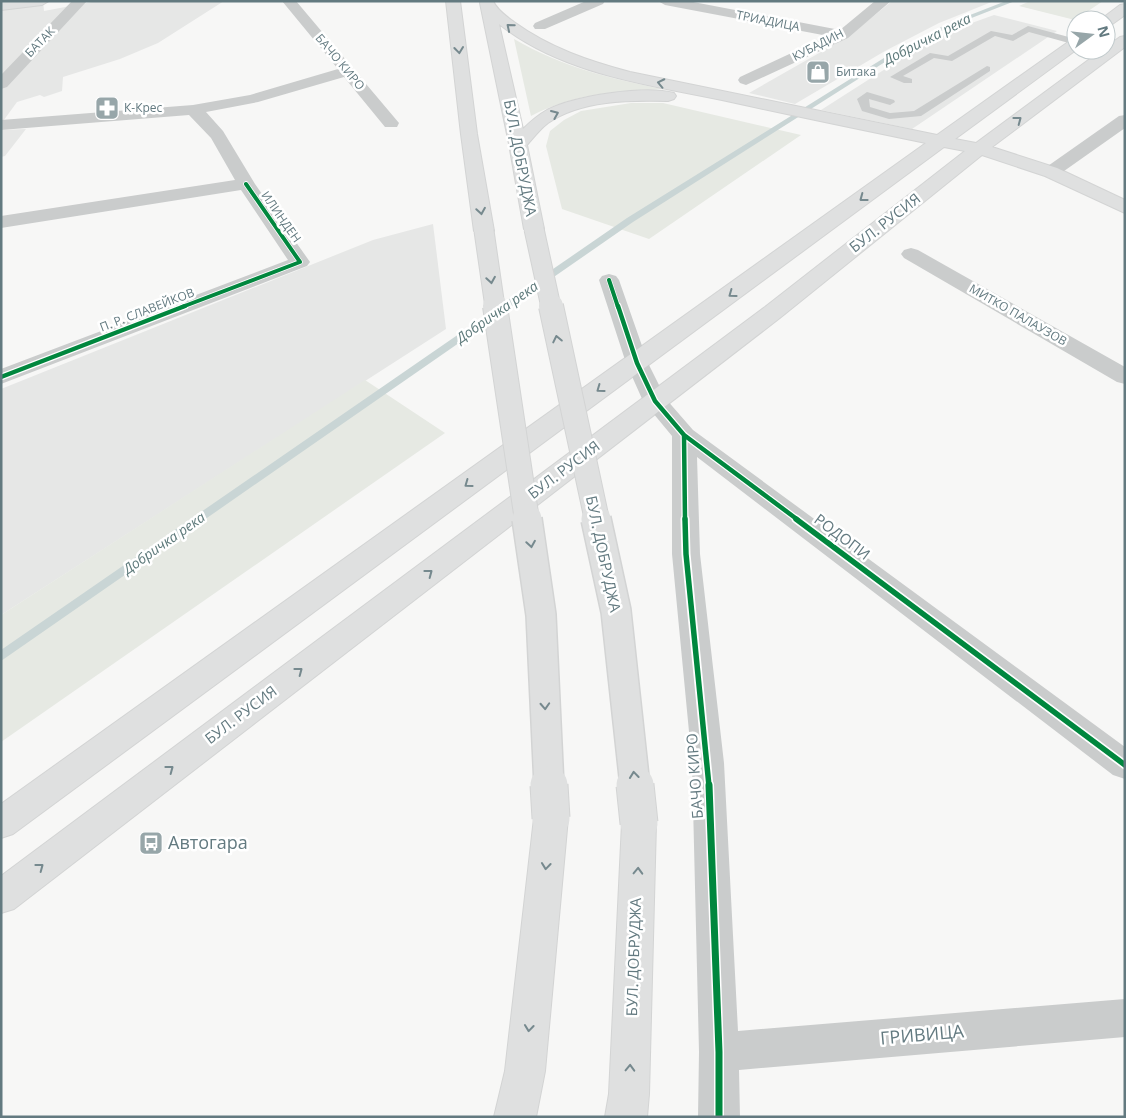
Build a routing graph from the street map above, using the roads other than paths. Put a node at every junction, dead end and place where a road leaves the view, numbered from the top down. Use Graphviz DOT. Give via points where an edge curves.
graph roads {
  1 [pos="8,1"];
  2 [pos="42,1"];
  3 [pos="80,1"];
  4 [pos="289,1"];
  5 [pos="453,1"];
  6 [pos="598,1"];
  7 [pos="665,1"];
  8 [pos="884,1"];
  9 [pos="488,4"];
  10 [pos="1,5"];
  11 [pos="540,26"];
  12 [pos="843,35"];
  13 [pos="1066,39"];
  14 [pos="1125,40"];
  15 [pos="1066,49"];
  16 [pos="978,67"];
  17 [pos="347,71"];
  18 [pos="746,80"];
  19 [pos="908,81"];
  20 [pos="1,84"];
  21 [pos="941,89"];
  22 [pos="953,92"];
  23 [pos="890,102"];
  24 [pos="193,110"];
  25 [pos="772,111"];
  26 [pos="814,120"];
  27 [pos="1125,120"];
  28 [pos="391,123"];
  29 [pos="1,125"];
  30 [pos="852,134"];
  31 [pos="518,144"];
  32 [pos="932,146"];
  33 [pos="973,154"];
  34 [pos="893,155"];
  35 [pos="1051,172"];
  36 [pos="246,184"];
  37 [pos="1125,207"];
  38 [pos="1,222"];
  39 [pos="911,254"];
  40 [pos="300,262"];
  41 [pos="609,280"];
  42 [pos="637,363"];
  43 [pos="1,377"];
  44 [pos="1125,377"];
  45 [pos="655,401"];
  46 [pos="684,435"];
  47 [pos="1125,765"];
  48 [pos="1,823"];
  49 [pos="1,897"];
  50 [pos="1125,1018"];
  51 [pos="719,1052"];
  52 [pos="515,1117"];
  53 [pos="626,1117"];
  54 [pos="719,1117"];
  1 -- 10 [label="main road"];
  2 -- 10 [label="main road"];
  3 -- 20 [label="street, БАТАК"];
  4 -- 17 [label="street, БАЧО КИРО"];
  5 -- 52 [label="main road, one-way, bridge" via="469,134 541,615 551,818 525,1071"];
  6 -- 11 [label="street"];
  7 -- 12 [label="street, ТРИАДИЦА"];
  8 -- 12 [label="street, КУБАДИН"];
  25 -- 9 [label="main road, one-way" via="577,62 518,33"];
  9 -- 31 [label="main road, БУЛ. ДОБРУДЖА"];
  12 -- 18 [label="street, КУБАДИН"];
  13 -- 19 [label="lane" via="1028,29 1013,38 994,34 954,61 933,55 895,77"];
  33 -- 14 [label="main road, БУЛ. РУСИЯ, one-way"];
  15 -- 32 [label="main road"];
  16 -- 22 [label="lane" via="987,69"];
  17 -- 24 [label="street" via="252,99"];
  17 -- 28 [label="street, БАЧО КИРО"];
  21 -- 22 [label="lane"];
  22 -- 23 [label="lane" via="923,112 900,116 866,109 862,99 866,95"];
  24 -- 29 [label="street"];
  24 -- 36 [label="street, ИЛИНДЕН" via="220,137"];
  25 -- 26 [label="main road"];
  31 -- 25 [label="main road, one-way" via="543,119 580,105 626,96 669,96"];
  26 -- 30 [label="main road"];
  26 -- 32 [label="main road"];
  27 -- 35 [label="street"];
  30 -- 32 [label="main road"];
  30 -- 34 [label="main road"];
  53 -- 31 [label="main road, БУЛ. ДОБРУДЖА, one-way, bridge" via="639,823 616,612"];
  32 -- 33 [label="main road"];
  32 -- 34 [label="main road"];
  33 -- 35 [label="main road"];
  33 -- 45 [label="main road, БУЛ. РУСИЯ"];
  34 -- 42 [label="main road, one-way"];
  35 -- 37 [label="main road"];
  36 -- 38 [label="street, ИЛИНДЕН"];
  36 -- 40 [label="street, ИЛИНДЕН"];
  39 -- 44 [label="street, МИТКО ПАЛАУЗОВ"];
  40 -- 43 [label="street, П. Р. СЛАВЕЙКОВ"];
  41 -- 42 [label="street, РОДОПИ"];
  42 -- 45 [label="street, РОДОПИ"];
  42 -- 48 [label="main road, one-way"];
  45 -- 46 [label="street, РОДОПИ"];
  49 -- 45 [label="main road, БУЛ. РУСИЯ, one-way"];
  46 -- 47 [label="street, РОДОПИ"];
  46 -- 51 [label="street, БАЧО КИРО" via="686,554 708,763"];
  50 -- 51 [label="street, ГРИВИЦА"];
  51 -- 54 [label="street, БАЧО КИРО"];
}
